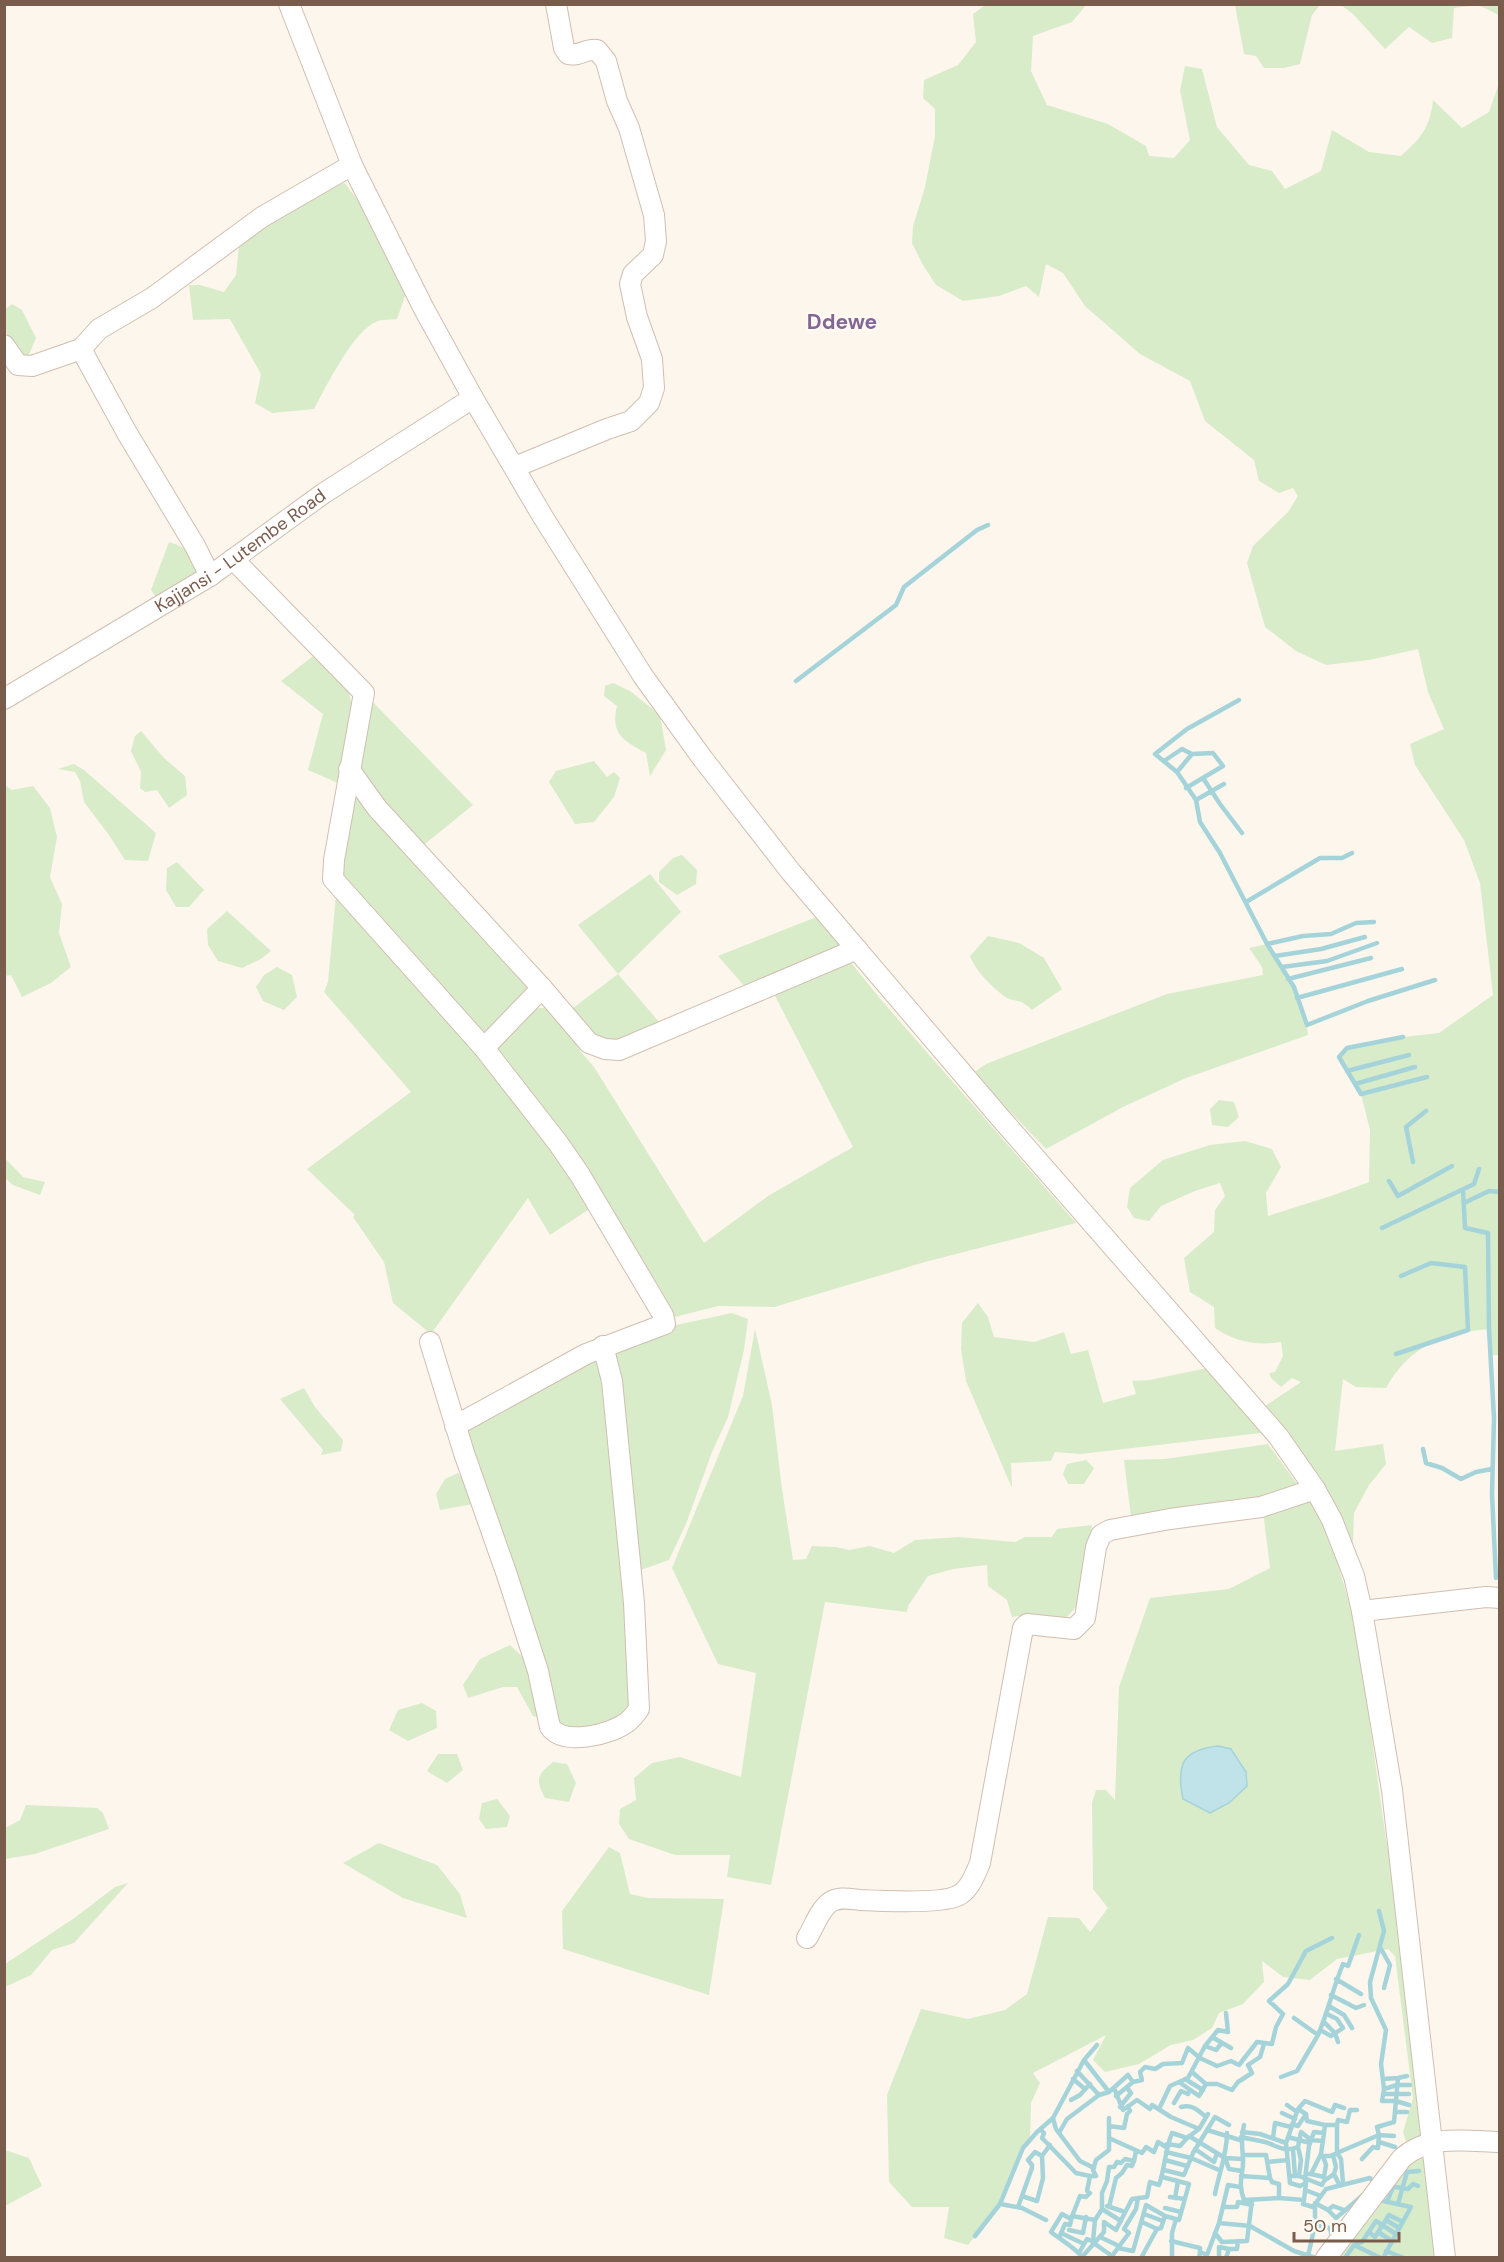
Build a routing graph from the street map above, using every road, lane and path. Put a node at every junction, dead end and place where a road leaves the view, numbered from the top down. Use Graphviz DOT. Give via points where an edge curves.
graph roads {
  1 [pos="289,4"];
  2 [pos="556,4"];
  3 [pos="352,165"];
  4 [pos="4,345"];
  5 [pos="81,349"];
  6 [pos="472,398"];
  7 [pos="515,467"];
  8 [pos="232,559"];
  9 [pos="210,576"];
  10 [pos="4,699"];
  11 [pos="349,769"];
  12 [pos="857,949"];
  13 [pos="542,988"];
  14 [pos="484,1048"];
  15 [pos="430,1342"];
  16 [pos="603,1346"];
  17 [pos="455,1426"];
  18 [pos="1315,1489"];
  19 [pos="1500,1598"];
  20 [pos="1362,1611"];
  21 [pos="807,1938"];
  22 [pos="1432,2141"];
  23 [pos="1500,2142"];
  24 [pos="1326,2258"];
  25 [pos="1445,2258"];
  1 -- 3 [label="street"];
  2 -- 7 [label="street" via="568,54 574,56 592,49 606,61 651,204 656,241 653,255 633,274 630,284 652,359 654,388 649,403 631,421"];
  3 -- 5 [label="street" via="262,217 152,298 99,329"];
  3 -- 6 [label="street"];
  4 -- 5 [label="street" via="18,365 26,366"];
  5 -- 9 [label="street"];
  6 -- 7 [label="street"];
  6 -- 8 [label="street, Kajjansi - Lutembe Road" via="324,493"];
  7 -- 12 [label="street" via="583,583 674,721 765,841"];
  8 -- 9 [label="street, Kajjansi - Lutembe Road"];
  8 -- 11 [label="street" via="364,693"];
  9 -- 10 [label="street, Kajjansi - Lutembe Road"];
  11 -- 13 [label="street" via="377,808"];
  11 -- 14 [label="street" via="333,879"];
  12 -- 13 [label="street" via="620,1050 589,1043"];
  12 -- 18 [label="street" via="1278,1436"];
  13 -- 14 [label="street"];
  14 -- 16 [label="street" via="580,1175 663,1315 665,1324"];
  15 -- 17 [label="street"];
  16 -- 17 [label="street"];
  16 -- 17 [label="street" via="612,1382 639,1679 639,1709 624,1725 605,1733 570,1738 550,1727 538,1671"];
  18 -- 20 [label="street" via="1343,1544"];
  18 -- 21 [label="street" via="1261,1507 1170,1519 1101,1535 1085,1618 1080,1626 1074,1629 1034,1623 1023,1628 980,1863 971,1883 958,1896 944,1900 841,1898 823,1910"];
  19 -- 20 [label="street"];
  20 -- 22 [label="street" via="1392,1790"];
  22 -- 23 [label="street"];
  22 -- 24 [label="street" via="1402,2158"];
  22 -- 25 [label="street"];
}
